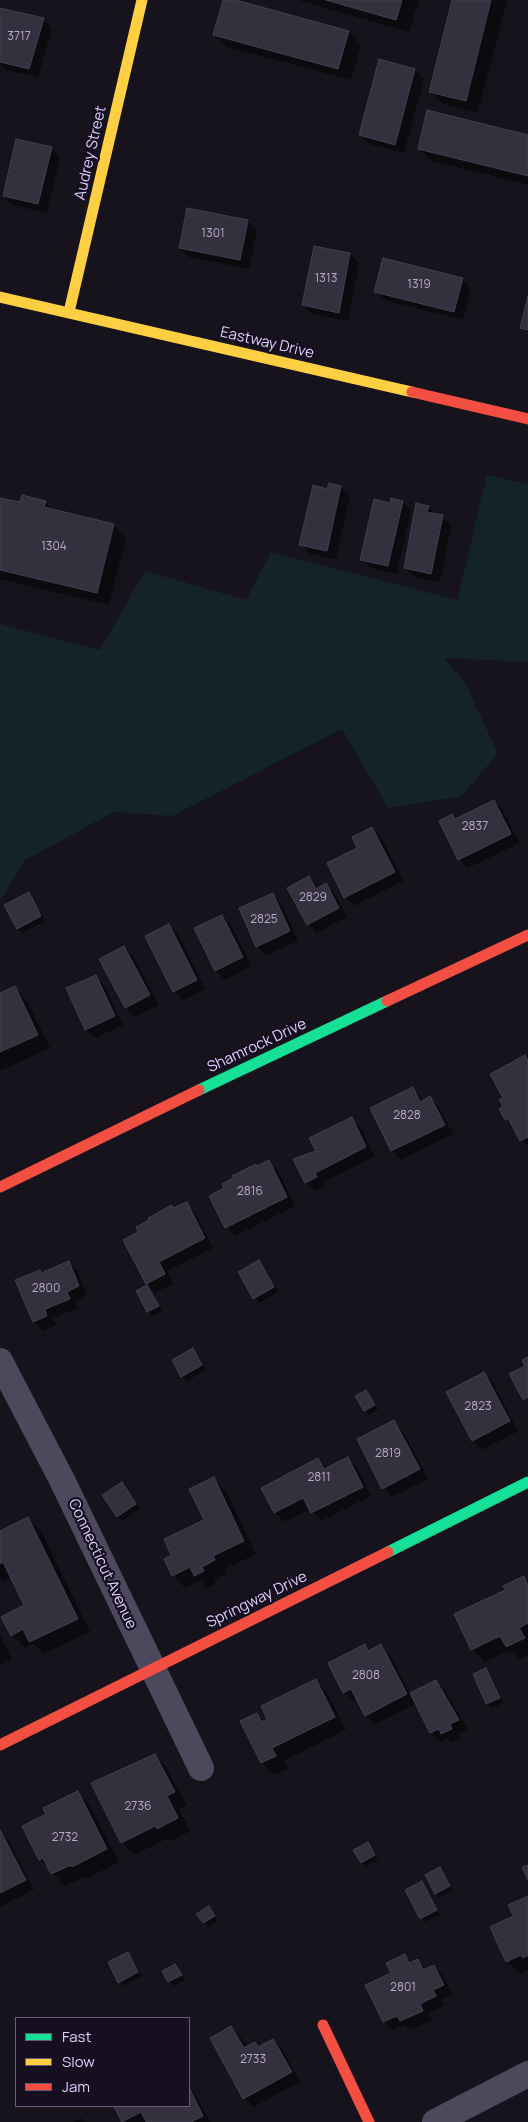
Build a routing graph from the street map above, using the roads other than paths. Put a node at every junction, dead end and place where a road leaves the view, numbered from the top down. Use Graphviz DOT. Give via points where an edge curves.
graph roads {
  1 [pos="142,0"];
  2 [pos="0,297"];
  3 [pos="69,312"];
  4 [pos="528,419"];
  5 [pos="528,934"];
  6 [pos="0,1187"];
  7 [pos="0,1361"];
  8 [pos="528,1482"];
  9 [pos="153,1669"];
  10 [pos="0,1745"];
  11 [pos="202,1768"];
  12 [pos="323,2024"];
  13 [pos="528,2074"];
  14 [pos="369,2122"];
  15 [pos="435,2122"];
  1 -- 3 [label="street, Audrey Street"];
  2 -- 3 [label="street, Eastway Drive"];
  3 -- 4 [label="street, Eastway Drive"];
  5 -- 6 [label="street, Shamrock Drive"];
  7 -- 9 [label="street, Connecticut Avenue" via="62,1480"];
  8 -- 9 [label="street, Springway Drive"];
  9 -- 10 [label="street, Springway Drive"];
  9 -- 11 [label="street, Connecticut Avenue"];
  12 -- 14 [label="street"];
  13 -- 15 [label="street"];
}
